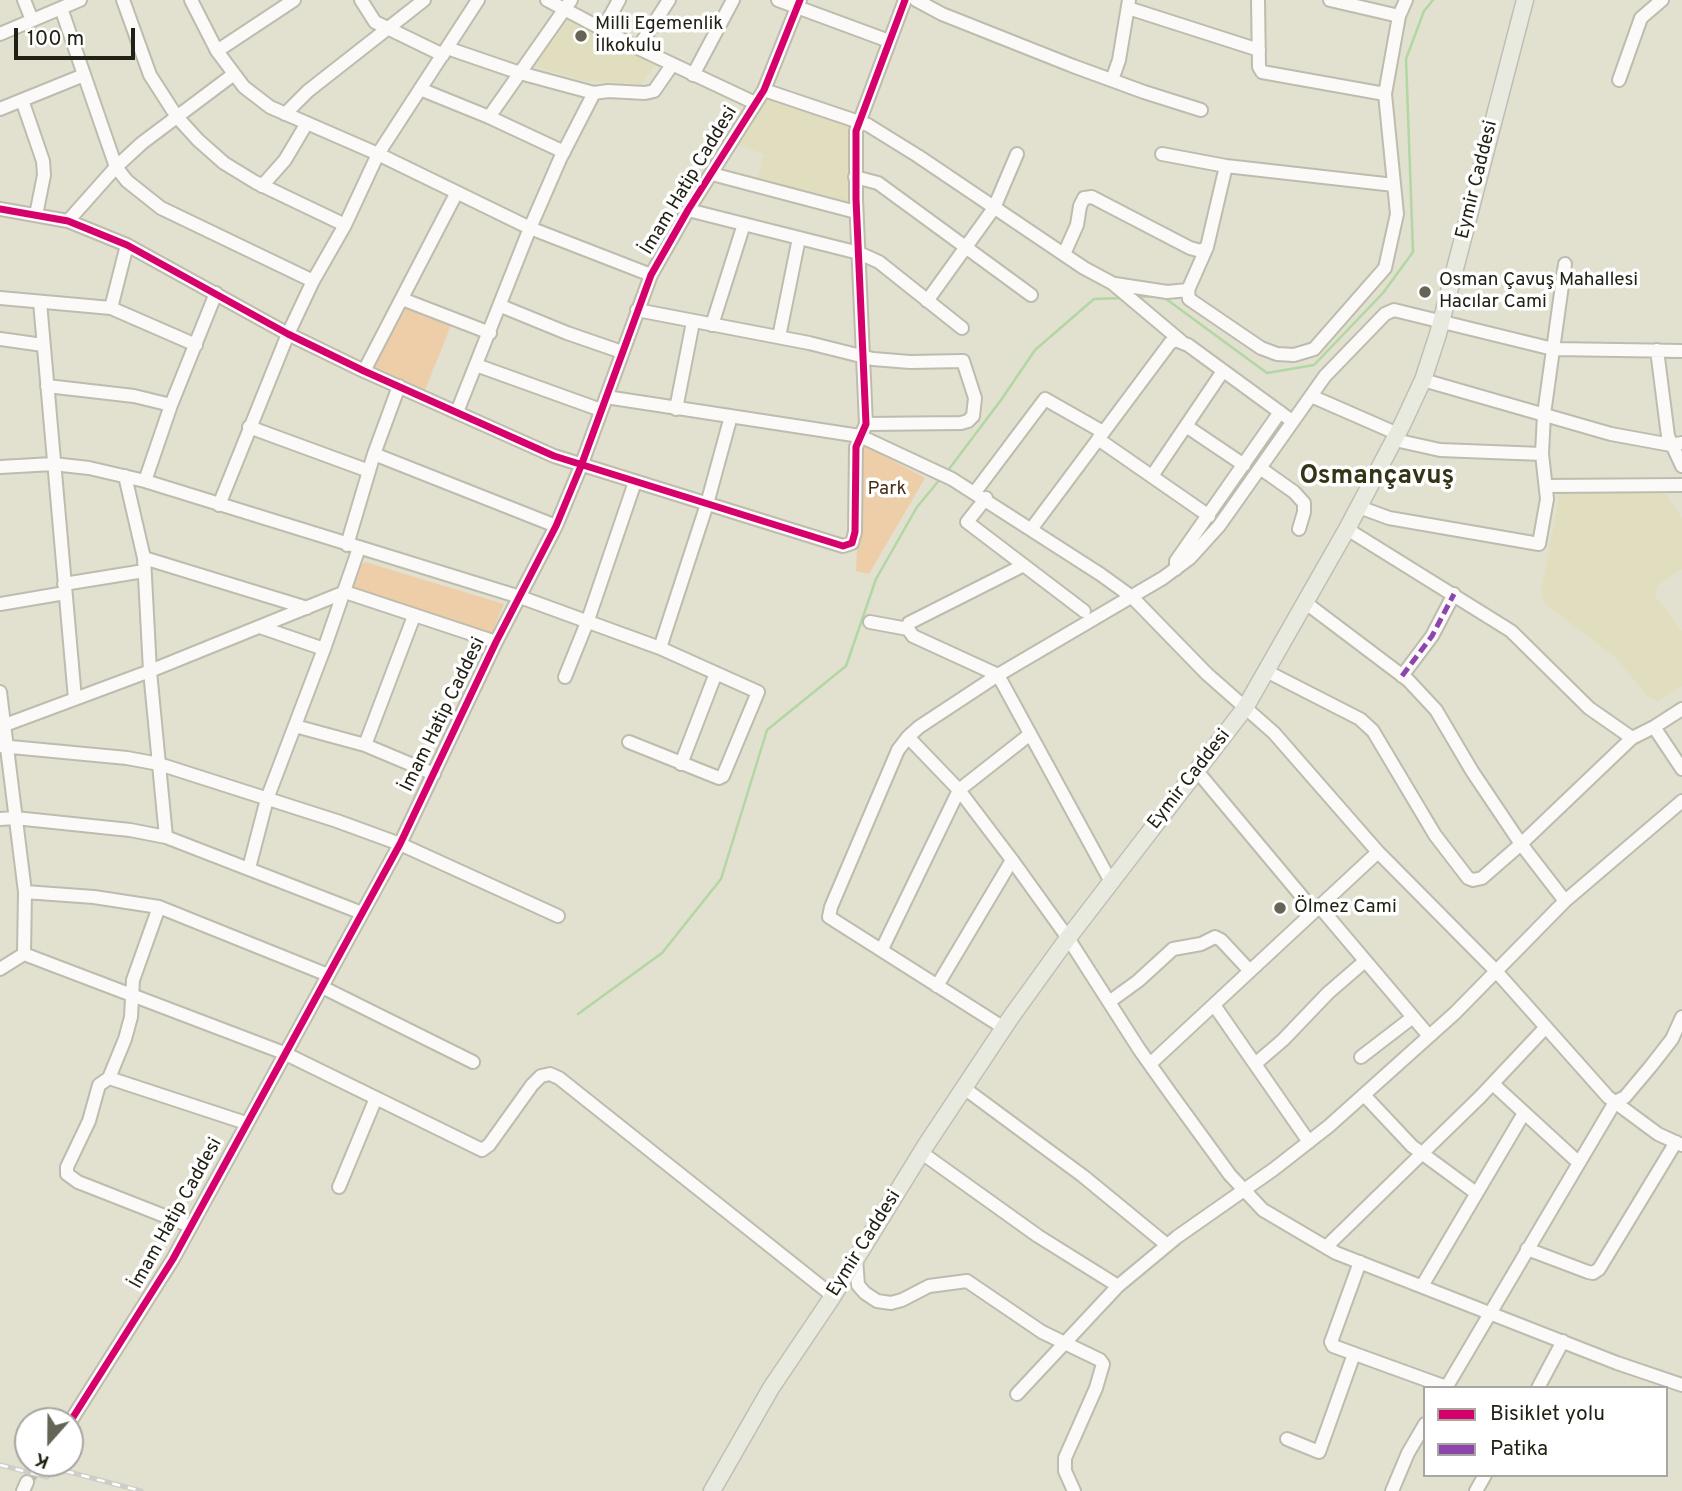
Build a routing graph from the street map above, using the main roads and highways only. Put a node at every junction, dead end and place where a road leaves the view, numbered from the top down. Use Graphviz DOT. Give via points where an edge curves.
graph roads {
  1 [pos="1525,0"];
  2 [pos="712,1491"];
  1 -- 2 [label="main road, Eymir Caddesi" via="1423,380 1359,507 1245,708 1068,937 1004,1028 771,1388"];
}
